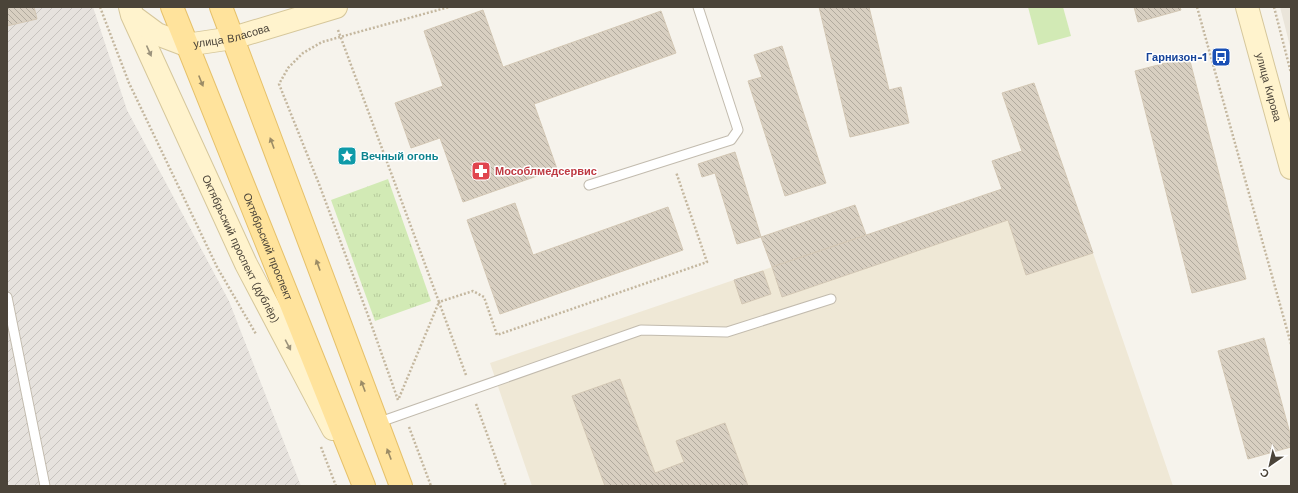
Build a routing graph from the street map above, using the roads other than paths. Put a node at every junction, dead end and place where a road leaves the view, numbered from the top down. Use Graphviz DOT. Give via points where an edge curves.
graph roads {
  1 [pos="172,7"];
  2 [pos="221,7"];
  3 [pos="336,7"];
  4 [pos="698,7"];
  5 [pos="1247,7"];
  6 [pos="131,11"];
  7 [pos="233,38"];
  8 [pos="186,45"];
  9 [pos="1291,168"];
  10 [pos="589,185"];
  11 [pos="7,297"];
  12 [pos="831,299"];
  13 [pos="377,423"];
  14 [pos="45,486"];
  15 [pos="363,486"];
  16 [pos="401,486"];
  1 -- 8 [label="main road, Октябрьский проспект"];
  2 -- 7 [label="main road"];
  3 -- 7 [label="main road, улица Власова"];
  4 -- 10 [label="lane" via="738,130 731,140"];
  5 -- 9 [label="main road, улица Кирова"];
  6 -- 8 [label="main road, улица Власова" via="157,34"];
  6 -- 15 [label="main road, Октябрьский проспект (дублёр), one-way" via="246,264"];
  7 -- 8 [label="main road, улица Власова"];
  13 -- 7 [label="main road, one-way"];
  8 -- 15 [label="main road, Октябрьский проспект, one-way"];
  11 -- 14 [label="lane"];
  12 -- 13 [label="lane" via="727,332 641,330"];
  16 -- 13 [label="main road, one-way"];
}
